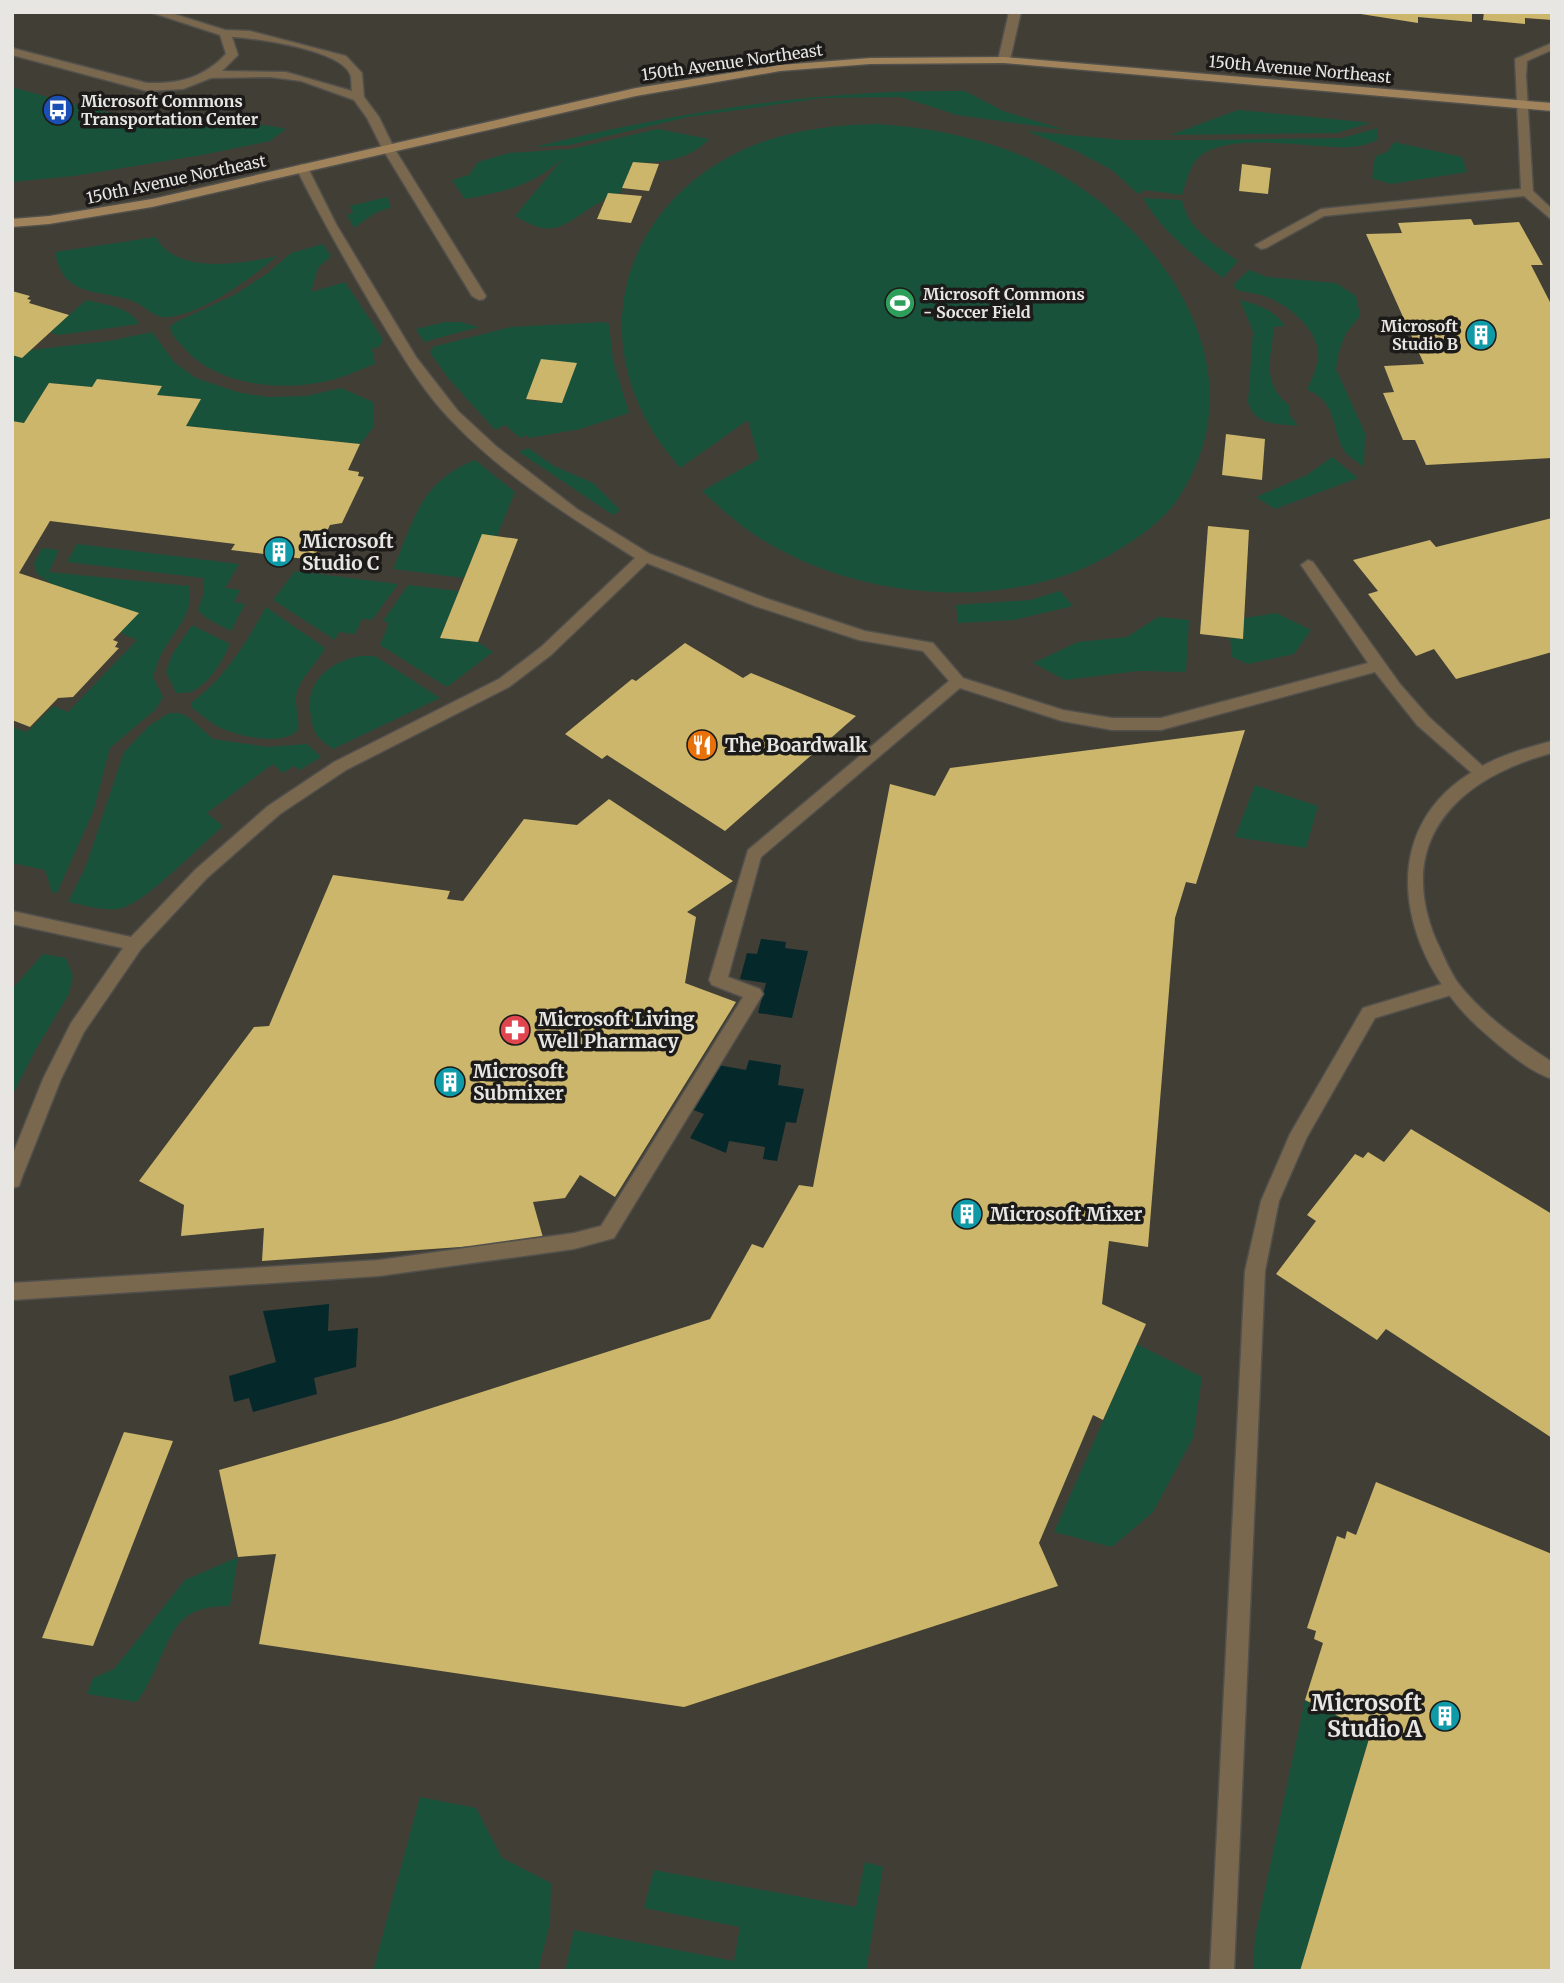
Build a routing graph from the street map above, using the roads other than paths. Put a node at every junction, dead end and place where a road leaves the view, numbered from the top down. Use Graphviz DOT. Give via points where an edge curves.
graph roads {
  1 [pos="155,12"];
  2 [pos="1015,12"];
  3 [pos="224,33"];
  4 [pos="1552,46"];
  5 [pos="12,51"];
  6 [pos="1004,60"];
  7 [pos="211,75"];
  8 [pos="358,97"];
  9 [pos="1523,105"];
  10 [pos="1552,107"];
  11 [pos="388,148"];
  12 [pos="302,168"];
  13 [pos="1527,192"];
  14 [pos="1552,216"];
  15 [pos="12,223"];
  16 [pos="1261,245"];
  17 [pos="479,296"];
  18 [pos="645,557"];
  19 [pos="1308,565"];
  20 [pos="1380,665"];
  21 [pos="958,682"];
  22 [pos="1552,747"];
  23 [pos="1480,771"];
  24 [pos="12,917"];
  25 [pos="135,944"];
  26 [pos="1452,988"];
  27 [pos="1552,1072"];
  28 [pos="12,1180"];
  29 [pos="12,1292"];
  30 [pos="1222,1971"];
  1 -- 3 [label="street"];
  2 -- 6 [label="street"];
  3 -- 7 [label="street" via="232,55"];
  3 -- 8 [label="street" via="250,34 342,58 356,73"];
  4 -- 9 [label="street" via="1521,59"];
  5 -- 7 [label="street" via="147,87 188,86"];
  6 -- 9 [label="street, 150th Avenue Northeast"];
  6 -- 11 [label="street, 150th Avenue Northeast" via="922,59 780,68 636,92"];
  7 -- 8 [label="street" via="284,73"];
  8 -- 11 [label="street"];
  9 -- 10 [label="street, 150th Avenue Northeast"];
  9 -- 13 [label="street"];
  11 -- 12 [label="street, 150th Avenue Northeast"];
  11 -- 17 [label="street"];
  12 -- 15 [label="street, 150th Avenue Northeast" via="152,203"];
  12 -- 18 [label="street" via="410,358 453,415 572,512"];
  13 -- 14 [label="street"];
  13 -- 16 [label="street" via="1321,213"];
  18 -- 21 [label="street" via="864,636 928,647"];
  18 -- 25 [label="street" via="546,651 504,683 340,766 274,810 201,874"];
  19 -- 20 [label="street"];
  20 -- 21 [label="street" via="1161,724 1112,724 1062,715"];
  20 -- 23 [label="street" via="1423,721"];
  21 -- 29 [label="street" via="754,854 718,980 754,994 607,1232 574,1241 379,1268"];
  22 -- 23 [label="street" via="1527,751"];
  23 -- 26 [label="street" via="1443,803 1420,842 1413,888 1424,938"];
  24 -- 25 [label="street"];
  25 -- 28 [label="street" via="77,1028"];
  26 -- 27 [label="street" via="1496,1035"];
  26 -- 30 [label="street" via="1369,1013 1298,1134 1270,1201 1255,1271"];
}
